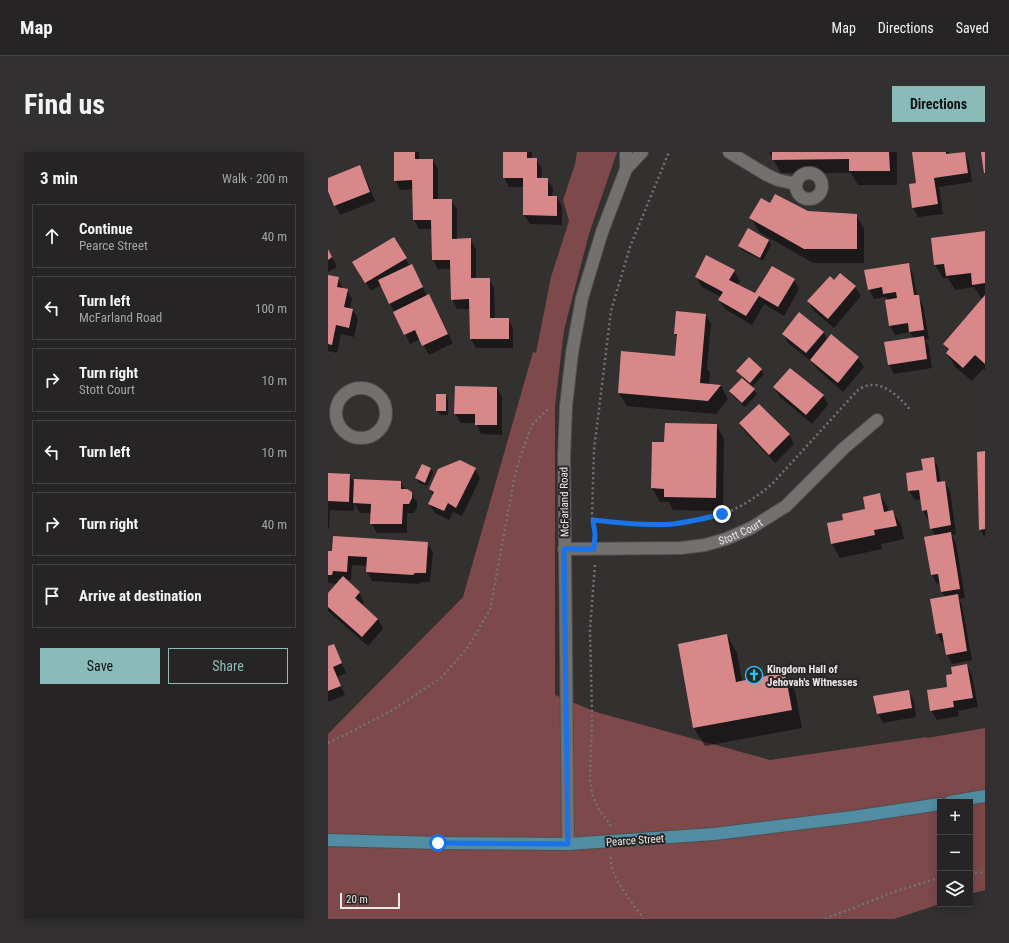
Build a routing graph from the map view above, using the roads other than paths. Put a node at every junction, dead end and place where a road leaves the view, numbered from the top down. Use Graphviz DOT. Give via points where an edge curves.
graph roads {
  1 [pos="626,152"];
  2 [pos="642,152"];
  3 [pos="729,152"];
  4 [pos="626,169"];
  5 [pos="796,184"];
  6 [pos="878,420"];
  7 [pos="333,424"];
  8 [pos="564,549"];
  9 [pos="985,796"];
  10 [pos="968,799"];
  11 [pos="937,804"];
  12 [pos="328,840"];
  13 [pos="568,844"];
  1 -- 4 [label="street, McFarland Road"];
  2 -- 4 [label="street, McFarland Road"];
  3 -- 5 [label="street" via="766,175"];
  4 -- 8 [label="street, McFarland Road" via="602,232 582,298 572,353 566,406"];
  6 -- 8 [label="street, Stott Court" via="844,448 786,506 726,540 681,548"];
  7 -- 7 [label="street" via="338,403 346,393 353,390 361,388 373,391 386,406 385,423 370,437 349,435"];
  8 -- 13 [label="street, McFarland Road"];
  9 -- 10 [label="main road"];
  11 -- 13 [label="main road, Pearce Street" via="714,834"];
  12 -- 13 [label="main road, Pearce Street"];
}
